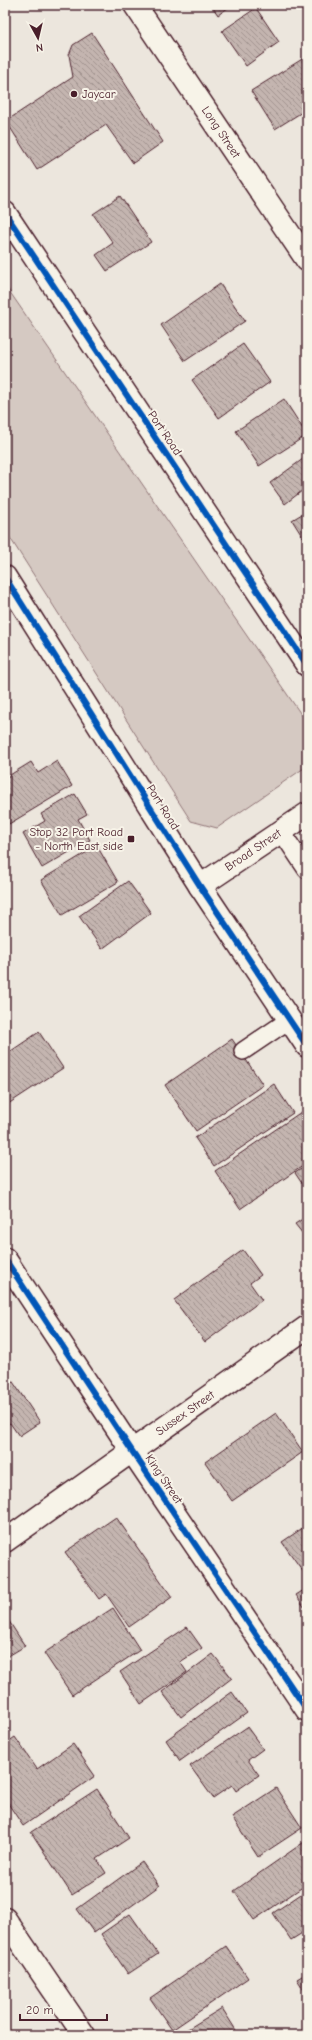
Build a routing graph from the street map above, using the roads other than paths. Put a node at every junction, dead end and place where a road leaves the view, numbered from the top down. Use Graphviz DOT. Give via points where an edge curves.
graph roads {
  1 [pos="135,5"];
  2 [pos="5,213"];
  3 [pos="307,260"];
  4 [pos="5,577"];
  5 [pos="307,665"];
  6 [pos="307,814"];
  7 [pos="281,831"];
  8 [pos="307,870"];
  9 [pos="200,886"];
  10 [pos="289,1020"];
  11 [pos="307,1046"];
  12 [pos="243,1051"];
  13 [pos="5,1259"];
  14 [pos="307,1327"];
  15 [pos="132,1451"];
  16 [pos="5,1541"];
  17 [pos="307,1710"];
  18 [pos="5,1919"];
  19 [pos="84,2035"];
  1 -- 3 [label="main road, Long Street"];
  2 -- 5 [label="main road, Port Road"];
  4 -- 9 [label="main road, Port Road"];
  6 -- 7 [label="main road, Broad Street"];
  7 -- 8 [label="lane"];
  7 -- 9 [label="main road, Broad Street"];
  9 -- 10 [label="main road, Port Road"];
  10 -- 11 [label="main road, Port Road"];
  10 -- 12 [label="lane"];
  13 -- 15 [label="main road, King Street"];
  14 -- 15 [label="main road, Sussex Street"];
  15 -- 16 [label="main road, Sussex Street"];
  15 -- 17 [label="main road, King Street"];
  18 -- 19 [label="main road"];
}
